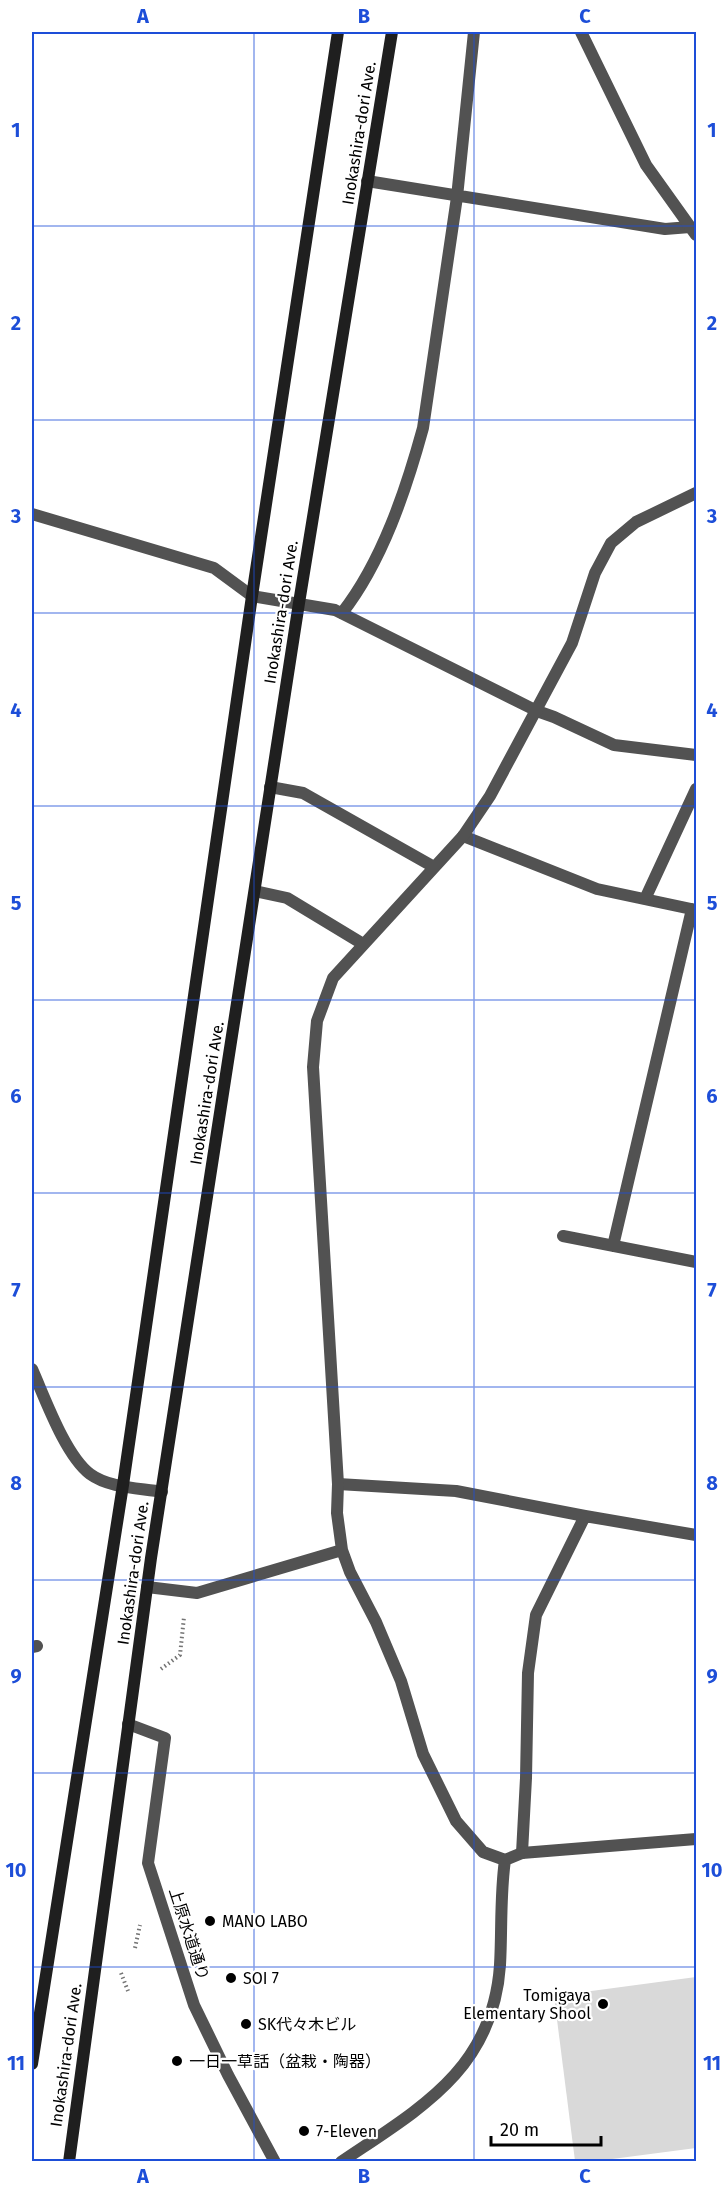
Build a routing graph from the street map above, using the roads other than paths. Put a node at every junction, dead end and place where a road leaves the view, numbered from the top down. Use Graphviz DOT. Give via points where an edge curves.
graph roads {
  1 [pos="338,32"];
  2 [pos="392,32"];
  3 [pos="474,32"];
  4 [pos="581,32"];
  5 [pos="367,182"];
  6 [pos="457,197"];
  7 [pos="693,231"];
  8 [pos="696,493"];
  9 [pos="32,514"];
  10 [pos="252,596"];
  11 [pos="299,603"];
  12 [pos="342,613"];
  13 [pos="537,711"];
  14 [pos="696,755"];
  15 [pos="270,787"];
  16 [pos="696,789"];
  17 [pos="463,836"];
  18 [pos="434,867"];
  19 [pos="255,891"];
  20 [pos="645,899"];
  21 [pos="694,909"];
  22 [pos="363,944"];
  23 [pos="563,1236"];
  24 [pos="613,1246"];
  25 [pos="696,1262"];
  26 [pos="32,1369"];
  27 [pos="338,1484"];
  28 [pos="123,1485"];
  29 [pos="162,1492"];
  30 [pos="585,1516"];
  31 [pos="696,1535"];
  32 [pos="342,1550"];
  33 [pos="147,1587"];
  34 [pos="128,1724"];
  35 [pos="696,1839"];
  36 [pos="522,1853"];
  37 [pos="505,1860"];
  38 [pos="32,2064"];
  39 [pos="69,2162"];
  40 [pos="275,2162"];
  41 [pos="340,2162"];
  1 -- 10 [label="main road, Inokashira-dori Ave."];
  2 -- 5 [label="main road, Inokashira-dori Ave."];
  3 -- 6 [label="street"];
  4 -- 7 [label="street" via="646,165"];
  5 -- 6 [label="street"];
  5 -- 11 [label="main road, Inokashira-dori Ave."];
  6 -- 7 [label="street" via="665,230"];
  6 -- 12 [label="street" via="423,428 414,461 375,562"];
  8 -- 13 [label="street" via="636,522 611,543 595,573 572,643"];
  9 -- 10 [label="street" via="214,568"];
  10 -- 11 [label="street"];
  10 -- 28 [label="main road, Inokashira-dori Ave."];
  11 -- 12 [label="street"];
  11 -- 15 [label="main road, Inokashira-dori Ave."];
  12 -- 13 [label="street"];
  13 -- 14 [label="street" via="614,745"];
  13 -- 17 [label="street"];
  15 -- 18 [label="street" via="303,793"];
  15 -- 19 [label="main road, Inokashira-dori Ave."];
  16 -- 20 [label="street"];
  17 -- 18 [label="street"];
  17 -- 20 [label="street" via="597,889"];
  18 -- 22 [label="street"];
  19 -- 22 [label="street" via="287,898"];
  19 -- 29 [label="main road, Inokashira-dori Ave."];
  20 -- 21 [label="street"];
  21 -- 24 [label="street"];
  22 -- 27 [label="street" via="333,978 317,1021 313,1068"];
  23 -- 24 [label="street"];
  24 -- 25 [label="street"];
  26 -- 28 [label="street" via="73,1456 90,1474"];
  27 -- 30 [label="street" via="456,1491"];
  27 -- 32 [label="street"];
  28 -- 29 [label="street"];
  28 -- 38 [label="main road, Inokashira-dori Ave."];
  29 -- 33 [label="main road, Inokashira-dori Ave."];
  30 -- 31 [label="street"];
  30 -- 36 [label="street" via="536,1615 528,1673"];
  32 -- 33 [label="street" via="197,1593"];
  32 -- 37 [label="street" via="401,1681 423,1754 456,1821 483,1852"];
  33 -- 34 [label="main road, Inokashira-dori Ave."];
  34 -- 39 [label="main road, Inokashira-dori Ave."];
  34 -- 40 [label="street, 上原水道通り" via="165,1738 148,1863 194,2005"];
  35 -- 36 [label="street"];
  36 -- 37 [label="street"];
  37 -- 41 [label="street" via="500,1967 486,2026 464,2065 422,2107"];
}
